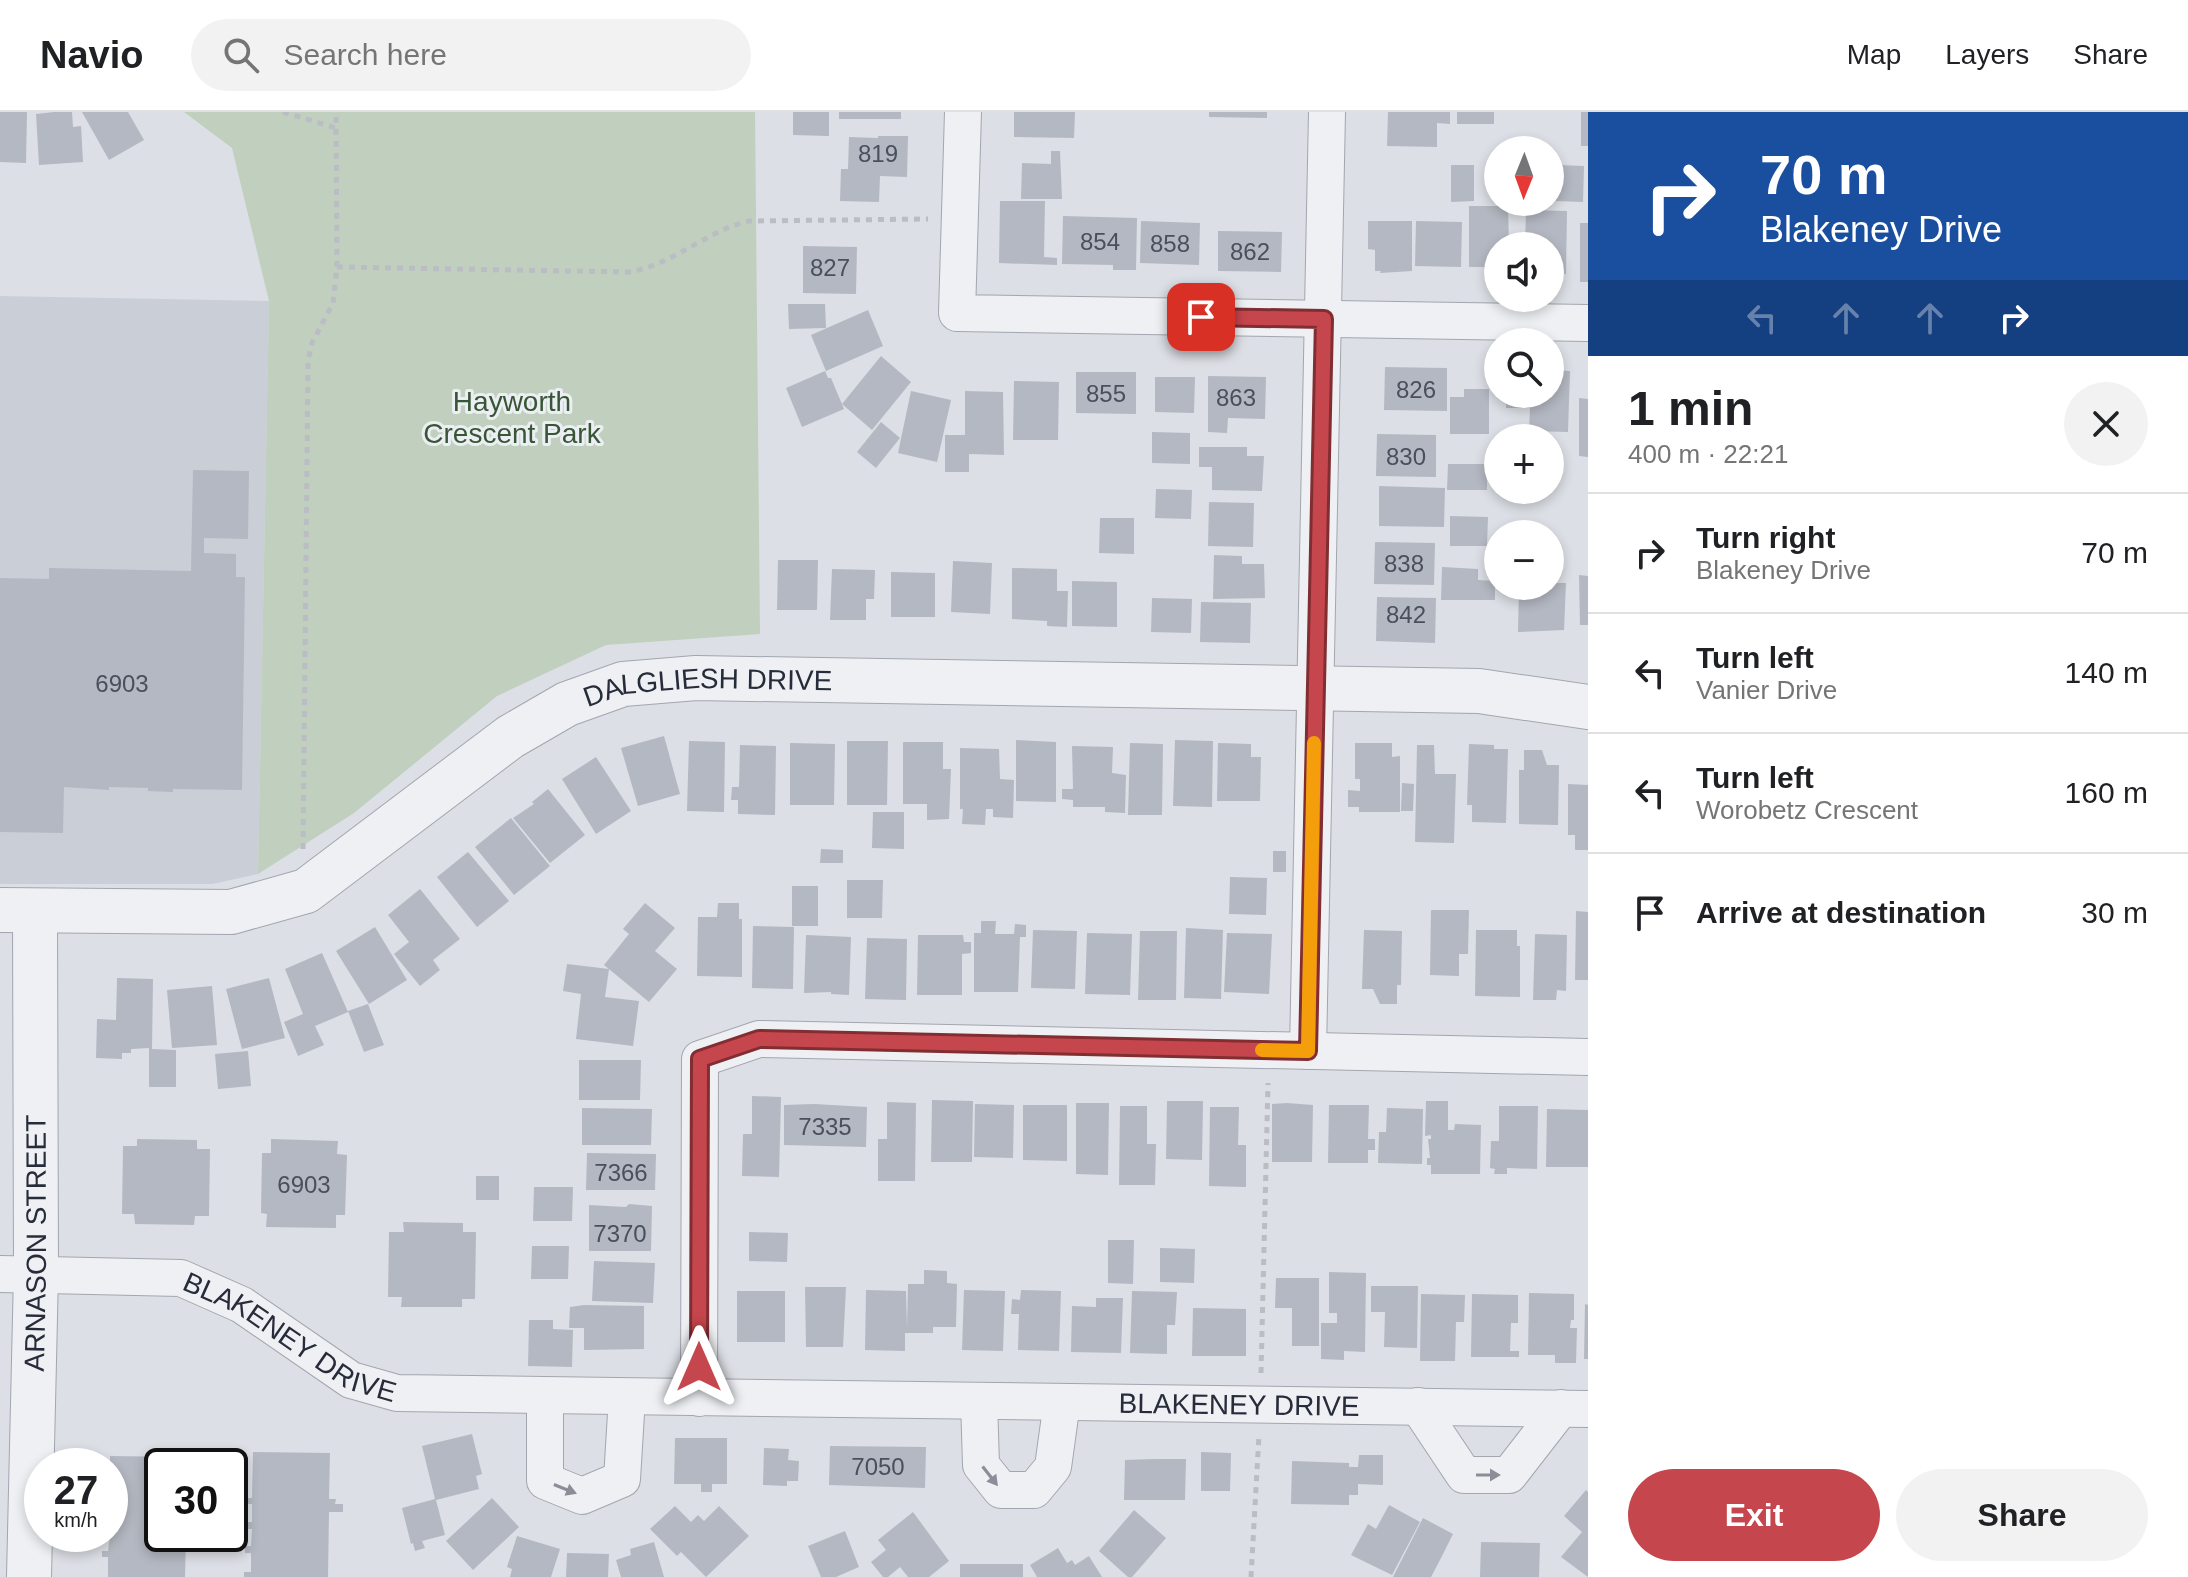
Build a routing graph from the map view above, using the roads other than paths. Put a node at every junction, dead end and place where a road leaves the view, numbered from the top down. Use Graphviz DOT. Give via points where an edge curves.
graph roads {
  1 [pos="963,112"];
  2 [pos="1327,112"];
  3 [pos="1324,319"];
  4 [pos="1588,323"];
  5 [pos="1588,676"];
  6 [pos="1315,687"];
  7 [pos="1479,691"];
  8 [pos="1588,707"];
  9 [pos="17,911"];
  10 [pos="1308,1051"];
  11 [pos="1588,1057"];
  12 [pos="18,1274"];
  13 [pos="545,1396"];
  14 [pos="627,1397"];
  15 [pos="699,1398"];
  16 [pos="979,1401"];
  17 [pos="1062,1402"];
  18 [pos="1418,1406"];
  19 [pos="1574,1408"];
  20 [pos="29,1577"];
  1 -- 3 [label="street" via="957,313"];
  2 -- 3 [label="street"];
  3 -- 4 [label="street"];
  3 -- 6 [label="street"];
  5 -- 7 [label="street, DALGLIESH DRIVE"];
  6 -- 7 [label="street, DALGLIESH DRIVE"];
  6 -- 9 [label="street, DALGLIESH DRIVE" via="696,678 623,684 567,704 510,737 306,891 231,912"];
  6 -- 10 [label="street"];
  7 -- 8 [label="street, DALGLIESH DRIVE"];
  9 -- 12 [label="street, ARNASON STREET"];
  10 -- 11 [label="street"];
  10 -- 15 [label="street" via="759,1039 700,1059"];
  12 -- 13 [label="street, BLAKENEY DRIVE" via="181,1278 242,1305 351,1380 397,1393"];
  12 -- 20 [label="street, ARNASON STREET"];
  13 -- 14 [label="street, BLAKENEY DRIVE"];
  13 -- 14 [label="street, one-way" via="545,1481 582,1496 622,1479"];
  14 -- 15 [label="street, BLAKENEY DRIVE"];
  15 -- 16 [label="street, BLAKENEY DRIVE"];
  16 -- 17 [label="street, BLAKENEY DRIVE"];
  16 -- 17 [label="street, one-way" via="981,1465 1001,1490 1034,1490 1053,1467"];
  17 -- 18 [label="street, BLAKENEY DRIVE"];
  18 -- 19 [label="street, BLAKENEY DRIVE"];
  18 -- 19 [label="street, BLAKENEY DRIVE, one-way" via="1464,1475 1509,1475"];
}
